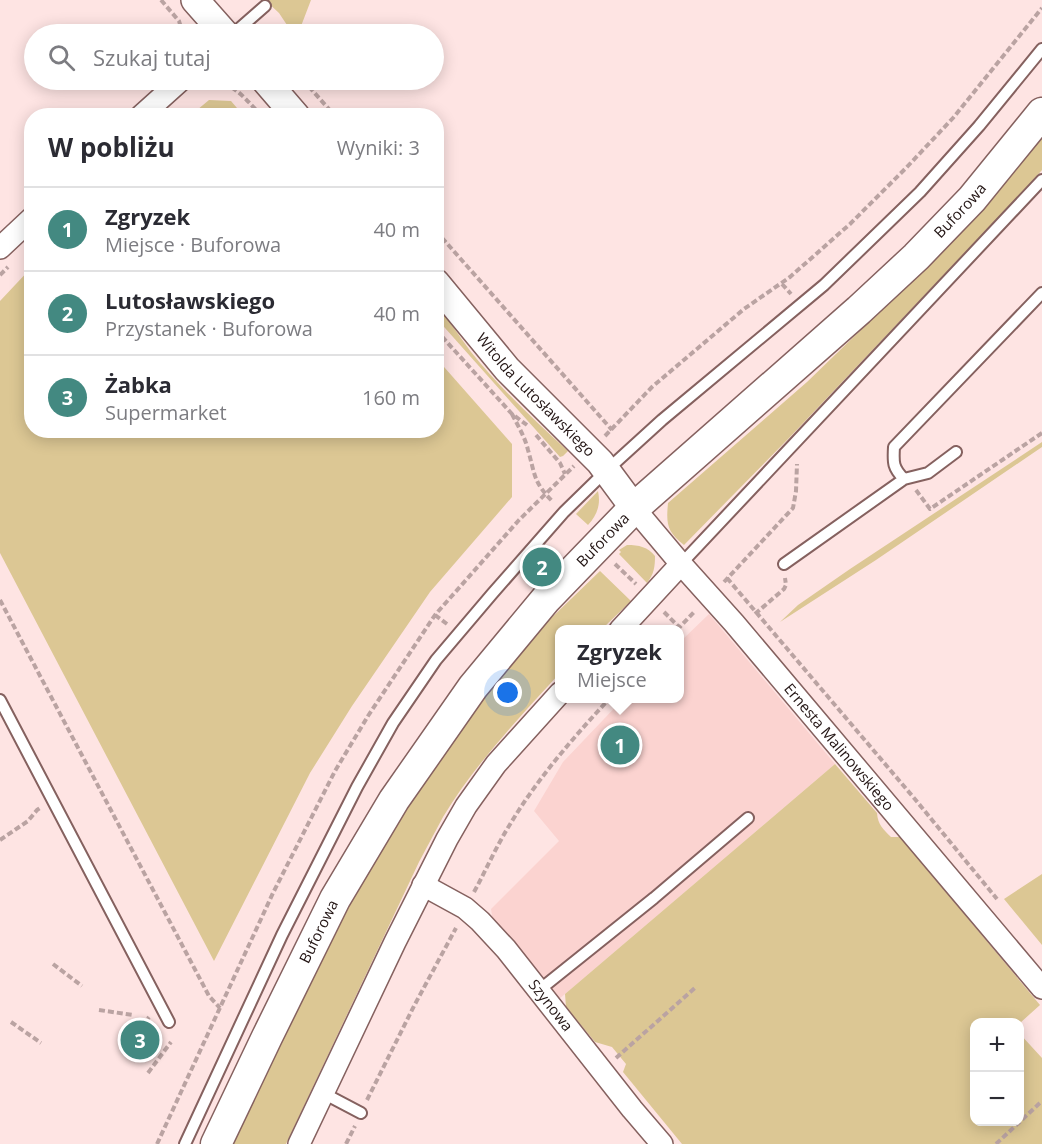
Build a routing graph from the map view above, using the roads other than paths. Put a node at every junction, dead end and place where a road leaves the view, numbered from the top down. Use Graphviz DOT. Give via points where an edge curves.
graph roads {
  1 [pos="195,0"];
  2 [pos="265,6"];
  3 [pos="216,24"];
  4 [pos="244,24"];
  5 [pos="1042,49"];
  6 [pos="170,90"];
  7 [pos="274,90"];
  8 [pos="150,108"];
  9 [pos="289,108"];
  10 [pos="1042,113"];
  11 [pos="1042,180"];
  12 [pos="24,226"];
  13 [pos="0,248"];
  14 [pos="1042,292"];
  15 [pos="444,293"];
  16 [pos="956,452"];
  17 [pos="606,471"];
  18 [pos="904,479"];
  19 [pos="634,508"];
  20 [pos="681,564"];
  21 [pos="784,564"];
  22 [pos="625,625"];
  23 [pos="555,699"];
  24 [pos="0,700"];
  25 [pos="748,818"];
  26 [pos="423,885"];
  27 [pos="1042,988"];
  28 [pos="538,991"];
  29 [pos="169,1022"];
  30 [pos="323,1093"];
  31 [pos="361,1113"];
  32 [pos="185,1144"];
  33 [pos="216,1144"];
  34 [pos="299,1144"];
  35 [pos="662,1144"];
  1 -- 3 [label="street"];
  2 -- 4 [label="lane"];
  5 -- 17 [label="lane" via="920,192 824,285"];
  6 -- 8 [label="street"];
  7 -- 9 [label="street"];
  10 -- 19 [label="main road, Buforowa" via="916,258"];
  11 -- 20 [label="lane"];
  12 -- 13 [label="street"];
  14 -- 18 [label="lane" via="894,447 896,471"];
  15 -- 17 [label="street, Witolda Lutosławskiego" via="507,369 585,445"];
  16 -- 18 [label="lane" via="928,473"];
  17 -- 19 [label="street, Witolda Lutosławskiego"];
  17 -- 32 [label="lane" via="564,512 485,602 436,660 393,723 287,924"];
  18 -- 21 [label="lane"];
  19 -- 20 [label="street, Ernesta Malinowskiego"];
  19 -- 33 [label="main road, Buforowa" via="546,599 500,654 394,800 335,899"];
  20 -- 22 [label="street"];
  20 -- 27 [label="street, Ernesta Malinowskiego"];
  23 -- 26 [label="street" via="481,784"];
  24 -- 29 [label="lane"];
  25 -- 28 [label="lane"];
  26 -- 28 [label="street, Szynowa" via="480,921"];
  26 -- 30 [label="street"];
  28 -- 35 [label="street, Szynowa"];
  30 -- 31 [label="lane"];
  30 -- 34 [label="street"];
}
